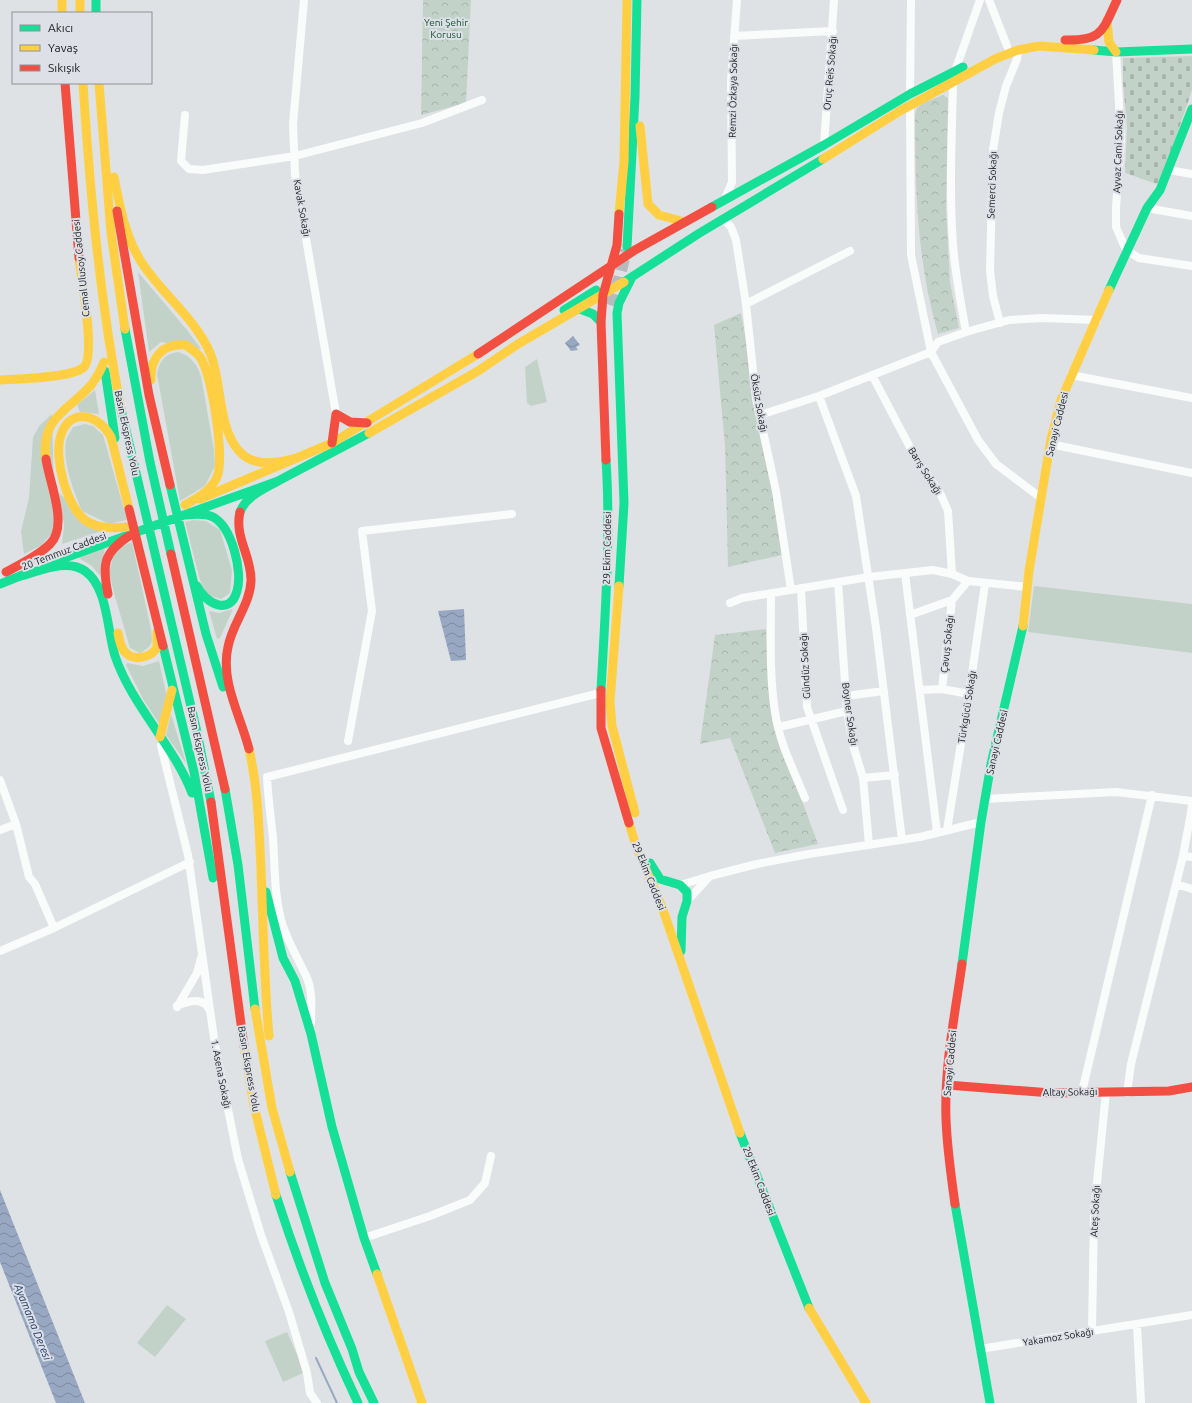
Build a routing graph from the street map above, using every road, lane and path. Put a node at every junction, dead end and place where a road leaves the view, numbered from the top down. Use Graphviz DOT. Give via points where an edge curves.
graph roads {
  1 [pos="62,0"];
  2 [pos="80,0"];
  3 [pos="96,0"];
  4 [pos="304,0"];
  5 [pos="627,0"];
  6 [pos="637,0"];
  7 [pos="737,0"];
  8 [pos="834,0"];
  9 [pos="911,0"];
  10 [pos="980,0"];
  11 [pos="989,0"];
  12 [pos="1117,0"];
  13 [pos="62,12"];
  14 [pos="80,12"];
  15 [pos="96,12"];
  16 [pos="1107,20"];
  17 [pos="833,31"];
  18 [pos="734,36"];
  19 [pos="1007,46"];
  20 [pos="1192,49"];
  21 [pos="1018,50"];
  22 [pos="1116,52"];
  23 [pos="955,71"];
  24 [pos="953,82"];
  25 [pos="65,84"];
  26 [pos="83,84"];
  27 [pos="100,84"];
  28 [pos="910,94"];
  29 [pos="635,97"];
  30 [pos="482,100"];
  31 [pos="910,106"];
  32 [pos="1192,109"];
  33 [pos="101,112"];
  34 [pos="185,115"];
  35 [pos="824,145"];
  36 [pos="295,156"];
  37 [pos="1169,170"];
  38 [pos="1192,174"];
  39 [pos="114,177"];
  40 [pos="732,182"];
  41 [pos="741,191"];
  42 [pos="723,201"];
  43 [pos="1147,208"];
  44 [pos="1192,216"];
  45 [pos="93,218"];
  46 [pos="724,219"];
  47 [pos="685,222"];
  48 [pos="627,247"];
  49 [pos="1126,250"];
  50 [pos="850,251"];
  51 [pos="611,265"];
  52 [pos="1192,266"];
  53 [pos="632,277"];
  54 [pos="600,293"];
  55 [pos="746,304"];
  56 [pos="610,305"];
  57 [pos="580,309"];
  58 [pos="1097,320"];
  59 [pos="601,322"];
  60 [pos="1000,323"];
  61 [pos="966,332"];
  62 [pos="931,352"];
  63 [pos="104,362"];
  64 [pos="872,375"];
  65 [pos="1071,375"];
  66 [pos="0,380"];
  67 [pos="448,389"];
  68 [pos="819,396"];
  69 [pos="1192,398"];
  70 [pos="336,414"];
  71 [pos="760,414"];
  72 [pos="156,421"];
  73 [pos="367,423"];
  74 [pos="332,443"];
  75 [pos="1050,444"];
  76 [pos="296,458"];
  77 [pos="118,463"];
  78 [pos="623,472"];
  79 [pos="1192,473"];
  80 [pos="278,481"];
  81 [pos="1041,498"];
  82 [pos="185,505"];
  83 [pos="512,514"];
  84 [pos="186,515"];
  85 [pos="128,531"];
  86 [pos="186,558"];
  87 [pos="3,573"];
  88 [pos="905,573"];
  89 [pos="952,574"];
  90 [pos="21,576"];
  91 [pos="868,577"];
  92 [pos="968,581"];
  93 [pos="838,582"];
  94 [pos="0,584"];
  95 [pos="985,584"];
  96 [pos="1027,587"];
  97 [pos="801,588"];
  98 [pos="791,590"];
  99 [pos="771,593"];
  100 [pos="952,600"];
  101 [pos="730,603"];
  102 [pos="910,615"];
  103 [pos="156,617"];
  104 [pos="172,684"];
  105 [pos="942,689"];
  106 [pos="920,690"];
  107 [pos="884,691"];
  108 [pos="600,693"];
  109 [pos="969,694"];
  110 [pos="846,696"];
  111 [pos="847,710"];
  112 [pos="811,719"];
  113 [pos="779,727"];
  114 [pos="160,737"];
  115 [pos="348,741"];
  116 [pos="246,742"];
  117 [pos="894,775"];
  118 [pos="863,778"];
  119 [pos="0,780"];
  120 [pos="1152,795"];
  121 [pos="805,798"];
  122 [pos="985,799"];
  123 [pos="1192,801"];
  124 [pos="1192,805"];
  125 [pos="843,810"];
  126 [pos="1191,818"];
  127 [pos="981,822"];
  128 [pos="16,824"];
  129 [pos="0,830"];
  130 [pos="947,830"];
  131 [pos="937,832"];
  132 [pos="205,835"];
  133 [pos="902,840"];
  134 [pos="869,845"];
  135 [pos="1183,856"];
  136 [pos="1192,857"];
  137 [pos="259,860"];
  138 [pos="190,862"];
  139 [pos="710,876"];
  140 [pos="677,884"];
  141 [pos="1176,884"];
  142 [pos="1192,888"];
  143 [pos="660,904"];
  144 [pos="686,904"];
  145 [pos="54,928"];
  146 [pos="0,951"];
  147 [pos="202,951"];
  148 [pos="681,961"];
  149 [pos="211,1016"];
  150 [pos="311,1034"];
  151 [pos="246,1061"];
  152 [pos="947,1085"];
  153 [pos="1192,1087"];
  154 [pos="1082,1092"];
  155 [pos="1106,1092"];
  156 [pos="1127,1093"];
  157 [pos="280,1133"];
  158 [pos="491,1156"];
  159 [pos="364,1238"];
  160 [pos="370,1254"];
  161 [pos="1192,1315"];
  162 [pos="1137,1324"];
  163 [pos="1092,1331"];
  164 [pos="325,1333"];
  165 [pos="352,1349"];
  166 [pos="980,1349"];
  167 [pos="864,1399"];
  168 [pos="317,1403"];
  169 [pos="350,1403"];
  170 [pos="358,1403"];
  171 [pos="374,1403"];
  172 [pos="384,1403"];
  173 [pos="415,1403"];
  174 [pos="422,1403"];
  175 [pos="870,1403"];
  176 [pos="990,1403"];
  177 [pos="1141,1403"];
  1 -- 13 [label="main road"];
  2 -- 14 [label="main road"];
  3 -- 15 [label="main road"];
  4 -- 36 [label="street, Kavak Sokağı" via="293,124"];
  5 -- 51 [label="main road, 29 Ekim Caddesi" via="624,162 617,245"];
  6 -- 29 [label="main road"];
  7 -- 18 [label="street, Remzi Özkaya Sokağı"];
  8 -- 17 [label="street, Oruç Reis Sokağı"];
  9 -- 28 [label="street"];
  10 -- 23 [label="street"];
  11 -- 19 [label="street"];
  12 -- 16 [label="main road"];
  16 -- 19 [label="main road" via="1100,32 1087,40 1025,40"];
  16 -- 22 [label="main road" via="1110,46"];
  17 -- 18 [label="street"];
  17 -- 35 [label="street, Oruç Reis Sokağı"];
  18 -- 40 [label="street, Remzi Özkaya Sokağı" via="731,81"];
  19 -- 23 [label="main road"];
  20 -- 22 [label="main road"];
  21 -- 22 [label="main road" via="1039,46"];
  21 -- 24 [label="main road" via="995,59"];
  21 -- 60 [label="street, Semerci Sokağı" via="998,113 992,150 990,271 992,296"];
  22 -- 49 [label="street, Ayvaz Cami Sokağı" via="1120,139 1116,227"];
  23 -- 28 [label="main road"];
  24 -- 31 [label="main road"];
  24 -- 61 [label="street" via="950,175 953,244"];
  25 -- 66 [label="main road, Cemal Ulusoy Caddesi" via="89,341 88,361 84,367 56,375"];
  26 -- 45 [label="main road, Basın Ekspress Yolu"];
  27 -- 33 [label="main road, Basın Ekspress Yolu"];
  28 -- 35 [label="main road"];
  29 -- 47 [label="main road" via="639,112 648,204 651,211 659,216"];
  29 -- 48 [label="main road"];
  30 -- 36 [label="street" via="422,123"];
  31 -- 46 [label="main road"];
  31 -- 62 [label="street" via="910,250"];
  32 -- 37 [label="main road, Sanayi Caddesi"];
  33 -- 39 [label="main road" via="109,137"];
  33 -- 157 [label="main road, Basın Ekspress Yolu" via="110,233 128,352 150,462 225,786 238,865 260,1044 272,1108"];
  34 -- 36 [label="street" via="181,161 189,169 203,170"];
  35 -- 41 [label="main road"];
  36 -- 70 [label="street, Kavak Sokağı" via="295,174"];
  37 -- 38 [label="street"];
  37 -- 43 [label="main road, Sanayi Caddesi" via="1160,190"];
  39 -- 72 [label="main road" via="117,211 144,372"];
  39 -- 76 [label="main road" via="124,222 135,251 155,280 198,332 211,354 233,443 238,450 254,461 278,463"];
  40 -- 41 [label="street"];
  40 -- 42 [label="street"];
  41 -- 42 [label="main road"];
  42 -- 47 [label="main road"];
  43 -- 44 [label="street"];
  43 -- 49 [label="main road, Sanayi Caddesi"];
  45 -- 63 [label="main road" via="90,244"];
  45 -- 151 [label="main road, Basın Ekspress Yolu" via="122,411 213,810 226,893"];
  46 -- 53 [label="main road"];
  46 -- 55 [label="street, Öksüz Sokağı" via="731,227 736,240"];
  47 -- 51 [label="main road"];
  49 -- 52 [label="street" via="1139,258"];
  49 -- 58 [label="main road, Sanayi Caddesi"];
  50 -- 55 [label="street"];
  51 -- 54 [label="main road, 29 Ekim Caddesi"];
  51 -- 73 [label="main road"];
  53 -- 54 [label="main road"];
  53 -- 78 [label="main road, 29 Ekim Caddesi" via="617,313"];
  54 -- 57 [label="main road"];
  54 -- 59 [label="main road, 29 Ekim Caddesi"];
  54 -- 67 [label="main road" via="498,352"];
  55 -- 71 [label="street, Öksüz Sokağı"];
  56 -- 78 [label="main road" via="608,322 612,380"];
  57 -- 59 [label="main road" via="593,314"];
  57 -- 67 [label="main road" via="518,344"];
  58 -- 60 [label="street" via="1043,318"];
  58 -- 65 [label="main road, Sanayi Caddesi"];
  59 -- 108 [label="main road, 29 Ekim Caddesi" via="608,490 608,571"];
  60 -- 61 [label="street"];
  61 -- 62 [label="street" via="938,342"];
  62 -- 64 [label="street"];
  62 -- 81 [label="street" via="978,440 996,464"];
  63 -- 77 [label="main road"];
  63 -- 87 [label="main road" via="97,379 86,392 56,416 45,438 46,460 59,518 57,535 43,551"];
  64 -- 68 [label="street"];
  64 -- 89 [label="street, Barış Sokağı" via="914,455 941,495 948,511"];
  65 -- 69 [label="street"];
  65 -- 75 [label="main road, Sanayi Caddesi" via="1061,400"];
  67 -- 80 [label="main road"];
  68 -- 71 [label="street"];
  68 -- 91 [label="street" via="856,496"];
  70 -- 73 [label="main road" via="352,423"];
  70 -- 74 [label="main road"];
  71 -- 98 [label="street, Öksüz Sokağı" via="776,491"];
  72 -- 82 [label="main road" via="150,378 153,363 165,347 178,343 186,345 200,357 204,366 221,466 212,485"];
  72 -- 86 [label="main road"];
  73 -- 74 [label="main road"];
  74 -- 76 [label="main road"];
  75 -- 79 [label="street"];
  75 -- 81 [label="main road, Sanayi Caddesi"];
  76 -- 82 [label="main road"];
  77 -- 85 [label="main road" via="108,430 95,418 77,418 70,422 60,435 58,448 61,465 67,493 75,510 82,519 100,527"];
  77 -- 103 [label="main road"];
  78 -- 140 [label="main road, 29 Ekim Caddesi" via="623,530 610,702 612,726 652,869 660,879"];
  80 -- 84 [label="main road"];
  80 -- 116 [label="main road" via="245,503 239,516 239,532 251,580 246,601 232,630 226,659 230,688"];
  81 -- 96 [label="main road, Sanayi Caddesi"];
  82 -- 85 [label="main road"];
  83 -- 115 [label="street" via="362,532 372,611"];
  84 -- 85 [label="main road"];
  84 -- 86 [label="main road" via="201,514 215,518 227,531 239,573 234,599 215,605 207,602"];
  85 -- 87 [label="main road, 20 Temmuz Caddesi"];
  85 -- 90 [label="main road"];
  85 -- 103 [label="main road" via="111,549 103,570 120,642 128,655 143,658 153,653 158,642"];
  86 -- 116 [label="main road" via="214,662"];
  88 -- 89 [label="street" via="933,570"];
  88 -- 91 [label="street"];
  88 -- 102 [label="street"];
  89 -- 92 [label="street"];
  90 -- 94 [label="main road"];
  90 -- 114 [label="main road" via="66,565 77,566 91,576 99,588 110,640 121,670"];
  91 -- 93 [label="street"];
  91 -- 107 [label="street"];
  92 -- 95 [label="street"];
  92 -- 100 [label="street"];
  93 -- 97 [label="street"];
  93 -- 110 [label="street, Boyner Sokağı"];
  95 -- 96 [label="street"];
  95 -- 109 [label="street, Türkgücü Sokağı"];
  96 -- 122 [label="main road, Sanayi Caddesi" via="1023,628"];
  97 -- 98 [label="street"];
  97 -- 112 [label="street, Gündüz Sokağı" via="807,707"];
  98 -- 99 [label="street"];
  99 -- 101 [label="street" via="742,598"];
  99 -- 113 [label="street" via="771,654 775,713"];
  100 -- 102 [label="street"];
  100 -- 105 [label="street, Çavuş Sokağı"];
  102 -- 106 [label="street"];
  103 -- 104 [label="main road"];
  104 -- 114 [label="main road"];
  104 -- 132 [label="main road" via="194,772"];
  105 -- 106 [label="street"];
  105 -- 109 [label="street"];
  106 -- 131 [label="street"];
  107 -- 110 [label="street"];
  107 -- 117 [label="street"];
  108 -- 143 [label="main road, 29 Ekim Caddesi" via="601,728 610,761 636,846"];
  108 -- 150 [label="street" via="267,777 274,885 288,942 307,978 311,998"];
  109 -- 130 [label="street, Türkgücü Sokağı"];
  110 -- 111 [label="street, Boyner Sokağı"];
  111 -- 112 [label="street"];
  111 -- 118 [label="street, Boyner Sokağı" via="853,745"];
  112 -- 113 [label="street"];
  112 -- 125 [label="street, Gündüz Sokağı"];
  113 -- 121 [label="street"];
  114 -- 132 [label="main road" via="189,784"];
  114 -- 138 [label="street, 1. Asena Sokağı"];
  116 -- 137 [label="main road" via="255,786"];
  117 -- 118 [label="street"];
  117 -- 133 [label="street"];
  118 -- 134 [label="street, Boyner Sokağı"];
  119 -- 128 [label="street"];
  120 -- 122 [label="street" via="1116,792"];
  120 -- 123 [label="street"];
  120 -- 154 [label="street"];
  122 -- 127 [label="main road, Sanayi Caddesi"];
  124 -- 126 [label="street"];
  126 -- 135 [label="street"];
  127 -- 130 [label="street"];
  127 -- 152 [label="main road, Sanayi Caddesi"];
  128 -- 129 [label="street"];
  128 -- 145 [label="street" via="29,877 35,884"];
  130 -- 131 [label="street"];
  131 -- 133 [label="street"];
  132 -- 151 [label="main road"];
  133 -- 134 [label="street"];
  134 -- 139 [label="street" via="757,864"];
  135 -- 136 [label="street"];
  135 -- 141 [label="street"];
  137 -- 150 [label="main road" via="278,942 295,981"];
  137 -- 157 [label="main road" via="267,1017"];
  138 -- 145 [label="street"];
  138 -- 147 [label="street, 1. Asena Sokağı"];
  139 -- 140 [label="street"];
  139 -- 144 [label="street"];
  140 -- 143 [label="main road" via="662,889"];
  140 -- 144 [label="main road" via="686,892"];
  141 -- 142 [label="street"];
  141 -- 156 [label="street" via="1131,1064"];
  143 -- 144 [label="main road" via="674,912"];
  143 -- 148 [label="main road, 29 Ekim Caddesi"];
  144 -- 148 [label="main road" via="680,937"];
  145 -- 146 [label="street"];
  147 -- 149 [label="street, 1. Asena Sokağı"];
  147 -- 149 [label="street" via="197,973 177,1007 191,1001 201,1002 208,1007"];
  148 -- 167 [label="main road, 29 Ekim Caddesi" via="749,1158 810,1311"];
  149 -- 168 [label="street, 1. Asena Sokağı" via="245,1185 289,1312 307,1373 310,1393"];
  150 -- 159 [label="main road" via="332,1127"];
  151 -- 164 [label="main road, Basın Ekspress Yolu" via="262,1138 283,1215"];
  152 -- 154 [label="main road, Altay Sokağı" via="1051,1093"];
  152 -- 166 [label="main road, Sanayi Caddesi" via="946,1118 950,1169"];
  153 -- 156 [label="main road, Altay Sokağı"];
  154 -- 155 [label="main road, Altay Sokağı"];
  155 -- 156 [label="main road, Altay Sokağı"];
  155 -- 163 [label="street, Ateş Sokağı" via="1094,1213"];
  157 -- 165 [label="main road, Basın Ekspress Yolu" via="315,1254"];
  158 -- 159 [label="street" via="485,1183 470,1200"];
  159 -- 160 [label="main road"];
  160 -- 173 [label="main road" via="371,1278"];
  160 -- 174 [label="main road"];
  161 -- 162 [label="street, Yakamoz Sokağı"];
  162 -- 163 [label="street, Yakamoz Sokağı"];
  162 -- 177 [label="street"];
  163 -- 166 [label="street, Yakamoz Sokağı"];
  164 -- 169 [label="main road" via="329,1359"];
  164 -- 170 [label="main road, Basın Ekspress Yolu"];
  165 -- 171 [label="main road, Basın Ekspress Yolu" via="359,1372"];
  165 -- 172 [label="main road"];
  166 -- 176 [label="main road, Sanayi Caddesi"];
  167 -- 175 [label="main road, 29 Ekim Caddesi"];
}
